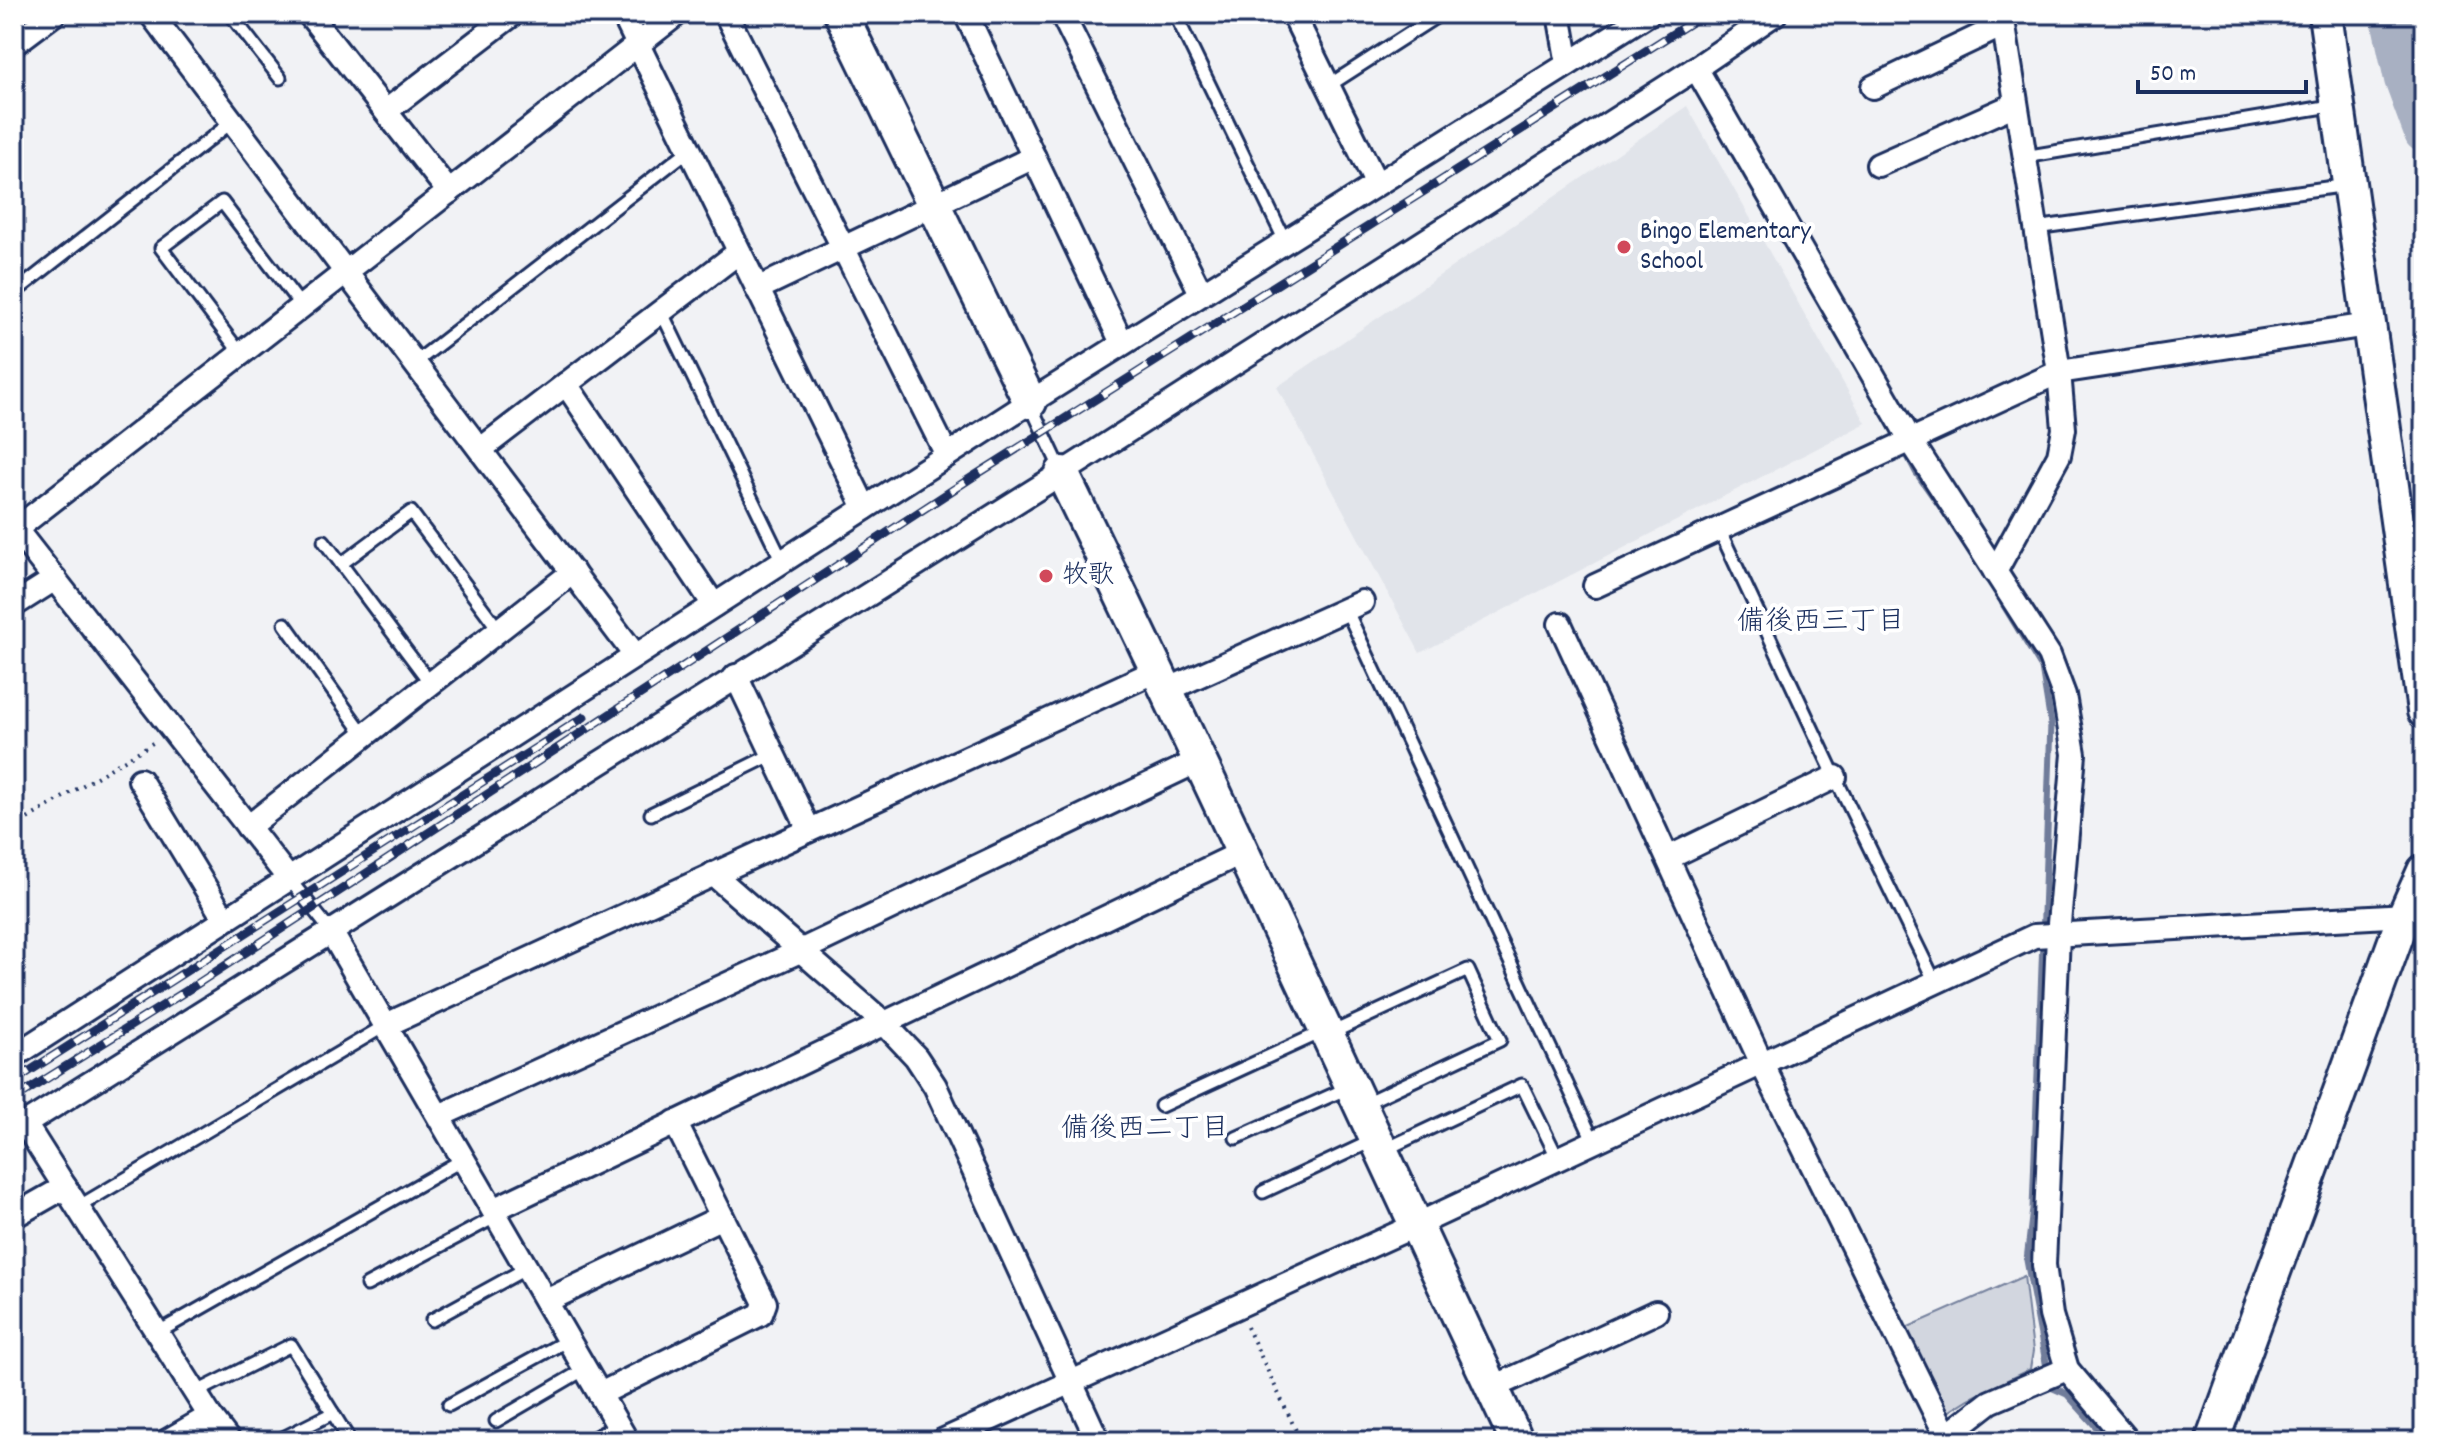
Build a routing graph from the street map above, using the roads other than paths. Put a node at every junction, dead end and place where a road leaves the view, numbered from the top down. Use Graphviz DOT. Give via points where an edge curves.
graph roads {
  1 [pos="54,14"];
  2 [pos="151,14"];
  3 [pos="230,14"];
  4 [pos="309,14"];
  5 [pos="513,14"];
  6 [pos="623,14"];
  7 [pos="677,14"];
  8 [pos="726,14"];
  9 [pos="841,14"];
  10 [pos="966,14"];
  11 [pos="1062,14"];
  12 [pos="1175,14"];
  13 [pos="1293,14"];
  14 [pos="1440,14"];
  15 [pos="1559,14"];
  16 [pos="1648,14"];
  17 [pos="1775,14"];
  18 [pos="2325,14"];
  19 [pos="2003,19"];
  20 [pos="14,44"];
  21 [pos="638,45"];
  22 [pos="1568,64"];
  23 [pos="1696,68"];
  24 [pos="280,78"];
  25 [pos="1327,86"];
  26 [pos="1873,87"];
  27 [pos="2016,104"];
  28 [pos="2338,104"];
  29 [pos="386,111"];
  30 [pos="233,121"];
  31 [pos="689,150"];
  32 [pos="1034,157"];
  33 [pos="2024,157"];
  34 [pos="1878,165"];
  35 [pos="1376,183"];
  36 [pos="2349,185"];
  37 [pos="449,192"];
  38 [pos="935,206"];
  39 [pos="2035,228"];
  40 [pos="1285,241"];
  41 [pos="844,249"];
  42 [pos="739,252"];
  43 [pos="348,271"];
  44 [pos="757,289"];
  45 [pos="14,293"];
  46 [pos="1201,293"];
  47 [pos="302,307"];
  48 [pos="661,311"];
  49 [pos="2368,325"];
  50 [pos="1122,343"];
  51 [pos="241,354"];
  52 [pos="416,362"];
  53 [pos="2059,372"];
  54 [pos="566,384"];
  55 [pos="1030,402"];
  56 [pos="1911,441"];
  57 [pos="481,449"];
  58 [pos="947,455"];
  59 [pos="1062,473"];
  60 [pos="865,508"];
  61 [pos="15,528"];
  62 [pos="1719,529"];
  63 [pos="324,541"];
  64 [pos="782,561"];
  65 [pos="341,564"];
  66 [pos="573,572"];
  67 [pos="1995,572"];
  68 [pos="55,579"];
  69 [pos="1595,586"];
  70 [pos="14,605"];
  71 [pos="714,605"];
  72 [pos="1354,606"];
  73 [pos="285,624"];
  74 [pos="1560,624"];
  75 [pos="499,630"];
  76 [pos="635,655"];
  77 [pos="736,676"];
  78 [pos="1163,680"];
  79 [pos="431,684"];
  80 [pos="2424,711"];
  81 [pos="365,736"];
  82 [pos="773,754"];
  83 [pos="1200,760"];
  84 [pos="1835,777"];
  85 [pos="140,780"];
  86 [pos="651,814"];
  87 [pos="248,827"];
  88 [pos="809,830"];
  89 [pos="1243,852"];
  90 [pos="1668,858"];
  91 [pos="2424,871"];
  92 [pos="713,874"];
  93 [pos="289,879"];
  94 [pos="2414,915"];
  95 [pos="225,920"];
  96 [pos="330,930"];
  97 [pos="2058,935"];
  98 [pos="800,951"];
  99 [pos="1935,982"];
  100 [pos="884,1023"];
  101 [pos="386,1025"];
  102 [pos="1326,1032"];
  103 [pos="14,1056"];
  104 [pos="1762,1064"];
  105 [pos="1355,1096"];
  106 [pos="1161,1106"];
  107 [pos="439,1116"];
  108 [pos="675,1122"];
  109 [pos="1236,1138"];
  110 [pos="1594,1142"];
  111 [pos="1378,1146"];
  112 [pos="464,1159"];
  113 [pos="1558,1159"];
  114 [pos="65,1187"];
  115 [pos="1263,1192"];
  116 [pos="78,1207"];
  117 [pos="495,1213"];
  118 [pos="14,1216"];
  119 [pos="722,1217"];
  120 [pos="1414,1226"];
  121 [pos="527,1268"];
  122 [pos="367,1285"];
  123 [pos="546,1301"];
  124 [pos="1656,1312"];
  125 [pos="432,1320"];
  126 [pos="157,1333"];
  127 [pos="568,1340"];
  128 [pos="585,1369"];
  129 [pos="2067,1369"];
  130 [pos="1070,1383"];
  131 [pos="1492,1388"];
  132 [pos="195,1393"];
  133 [pos="600,1394"];
  134 [pos="449,1405"];
  135 [pos="333,1413"];
  136 [pos="210,1416"];
  137 [pos="496,1421"];
  138 [pos="622,1433"];
  139 [pos="1943,1438"];
  140 [pos="167,1441"];
  141 [pos="229,1441"];
  142 [pos="277,1441"];
  143 [pos="350,1441"];
  144 [pos="588,1441"];
  145 [pos="942,1441"];
  146 [pos="1098,1441"];
  147 [pos="1517,1441"];
  148 [pos="2128,1441"];
  149 [pos="2212,1441"];
  1 -- 20 [label="street"];
  2 -- 30 [label="street"];
  3 -- 24 [label="lane"];
  4 -- 29 [label="street"];
  5 -- 29 [label="street"];
  6 -- 21 [label="street"];
  7 -- 21 [label="street"];
  8 -- 41 [label="street"];
  9 -- 38 [label="street"];
  10 -- 32 [label="street"];
  11 -- 46 [label="street"];
  12 -- 40 [label="lane"];
  13 -- 25 [label="street"];
  14 -- 25 [label="lane"];
  15 -- 22 [label="street"];
  16 -- 22 [label="street"];
  17 -- 23 [label="street"];
  18 -- 28 [label="street"];
  19 -- 26 [label="street"];
  19 -- 27 [label="street"];
  21 -- 31 [label="street"];
  21 -- 37 [label="street"];
  22 -- 35 [label="street"];
  23 -- 56 [label="street"];
  23 -- 59 [label="street"];
  25 -- 35 [label="street"];
  27 -- 33 [label="street"];
  27 -- 34 [label="street"];
  28 -- 33 [label="lane"];
  28 -- 36 [label="street"];
  29 -- 37 [label="street"];
  30 -- 43 [label="street"];
  30 -- 45 [label="lane"];
  31 -- 42 [label="street"];
  31 -- 52 [label="lane"];
  32 -- 38 [label="street"];
  32 -- 50 [label="street"];
  33 -- 39 [label="street"];
  35 -- 40 [label="street"];
  36 -- 39 [label="lane"];
  36 -- 49 [label="street"];
  37 -- 43 [label="street"];
  38 -- 41 [label="street"];
  38 -- 55 [label="street"];
  39 -- 53 [label="street"];
  40 -- 46 [label="street"];
  41 -- 44 [label="street"];
  41 -- 58 [label="street"];
  42 -- 44 [label="street"];
  42 -- 48 [label="street"];
  43 -- 47 [label="street"];
  43 -- 52 [label="street"];
  44 -- 60 [label="street"];
  46 -- 50 [label="street"];
  47 -- 51 [label="street"];
  47 -- 51 [label="lane" via="222,202 161,248"];
  48 -- 54 [label="street"];
  48 -- 64 [label="lane"];
  49 -- 53 [label="street"];
  49 -- 80 [label="street"];
  50 -- 55 [label="street"];
  51 -- 61 [label="street"];
  52 -- 57 [label="street"];
  53 -- 56 [label="street"];
  53 -- 67 [label="street" via="2064,429 2059,455"];
  54 -- 57 [label="street"];
  54 -- 71 [label="street"];
  55 -- 58 [label="street"];
  55 -- 59 [label="lane"];
  56 -- 62 [label="street"];
  56 -- 67 [label="street"];
  57 -- 66 [label="street"];
  58 -- 60 [label="street"];
  59 -- 77 [label="street"];
  59 -- 78 [label="street"];
  60 -- 64 [label="street"];
  61 -- 68 [label="street"];
  62 -- 69 [label="street"];
  62 -- 84 [label="lane"];
  63 -- 65 [label="lane"];
  64 -- 71 [label="street"];
  65 -- 75 [label="lane" via="411,512"];
  65 -- 79 [label="lane"];
  66 -- 75 [label="street"];
  66 -- 76 [label="street"];
  67 -- 97 [label="street" via="2049,655 2064,695 2074,754"];
  68 -- 70 [label="street"];
  68 -- 87 [label="street"];
  71 -- 76 [label="street"];
  72 -- 78 [label="street"];
  72 -- 110 [label="lane"];
  73 -- 81 [label="lane"];
  74 -- 90 [label="street"];
  75 -- 79 [label="street"];
  76 -- 93 [label="street"];
  77 -- 82 [label="street"];
  77 -- 96 [label="street"];
  78 -- 83 [label="street"];
  78 -- 88 [label="street"];
  79 -- 81 [label="street"];
  81 -- 87 [label="street"];
  82 -- 86 [label="lane"];
  82 -- 88 [label="street"];
  83 -- 89 [label="street"];
  83 -- 98 [label="street"];
  84 -- 90 [label="street"];
  84 -- 99 [label="lane"];
  85 -- 95 [label="street"];
  87 -- 93 [label="street"];
  88 -- 92 [label="street"];
  89 -- 100 [label="street"];
  89 -- 102 [label="street"];
  90 -- 104 [label="street"];
  91 -- 94 [label="street"];
  92 -- 98 [label="street"];
  92 -- 101 [label="street"];
  93 -- 95 [label="street"];
  93 -- 96 [label="lane"];
  94 -- 97 [label="street"];
  94 -- 149 [label="street"];
  95 -- 103 [label="street"];
  96 -- 101 [label="street"];
  96 -- 114 [label="street" via="25,1124"];
  97 -- 99 [label="street" via="2034,936"];
  97 -- 129 [label="street" via="2044,1265"];
  98 -- 100 [label="street"];
  98 -- 107 [label="street"];
  99 -- 104 [label="street"];
  100 -- 108 [label="street"];
  100 -- 130 [label="street" via="935,1086"];
  101 -- 107 [label="street"];
  101 -- 116 [label="lane"];
  102 -- 105 [label="street"];
  102 -- 105 [label="lane" via="1468,970 1500,1040"];
  102 -- 106 [label="lane"];
  104 -- 110 [label="street"];
  104 -- 139 [label="street"];
  105 -- 109 [label="lane"];
  105 -- 111 [label="street"];
  107 -- 112 [label="street"];
  108 -- 117 [label="street"];
  108 -- 119 [label="street"];
  110 -- 113 [label="street"];
  111 -- 113 [label="lane" via="1522,1085"];
  111 -- 115 [label="lane"];
  111 -- 120 [label="street"];
  112 -- 117 [label="street"];
  112 -- 126 [label="lane"];
  113 -- 120 [label="street"];
  114 -- 116 [label="street"];
  114 -- 118 [label="street"];
  116 -- 126 [label="street"];
  117 -- 121 [label="street"];
  117 -- 122 [label="lane"];
  119 -- 123 [label="street"];
  119 -- 133 [label="street" via="765,1303 761,1314"];
  120 -- 130 [label="street"];
  120 -- 131 [label="street"];
  121 -- 123 [label="street"];
  121 -- 125 [label="lane"];
  123 -- 127 [label="street"];
  124 -- 131 [label="street"];
  126 -- 132 [label="street"];
  127 -- 128 [label="street"];
  127 -- 134 [label="lane"];
  128 -- 133 [label="street"];
  128 -- 137 [label="lane"];
  129 -- 139 [label="street" via="1990,1402"];
  129 -- 148 [label="street"];
  130 -- 145 [label="street"];
  130 -- 146 [label="street"];
  131 -- 147 [label="street"];
  132 -- 135 [label="lane" via="291,1345"];
  132 -- 136 [label="street"];
  133 -- 138 [label="street"];
  135 -- 142 [label="lane"];
  135 -- 143 [label="lane"];
  136 -- 140 [label="street"];
  136 -- 141 [label="street"];
  138 -- 144 [label="lane"];
}
